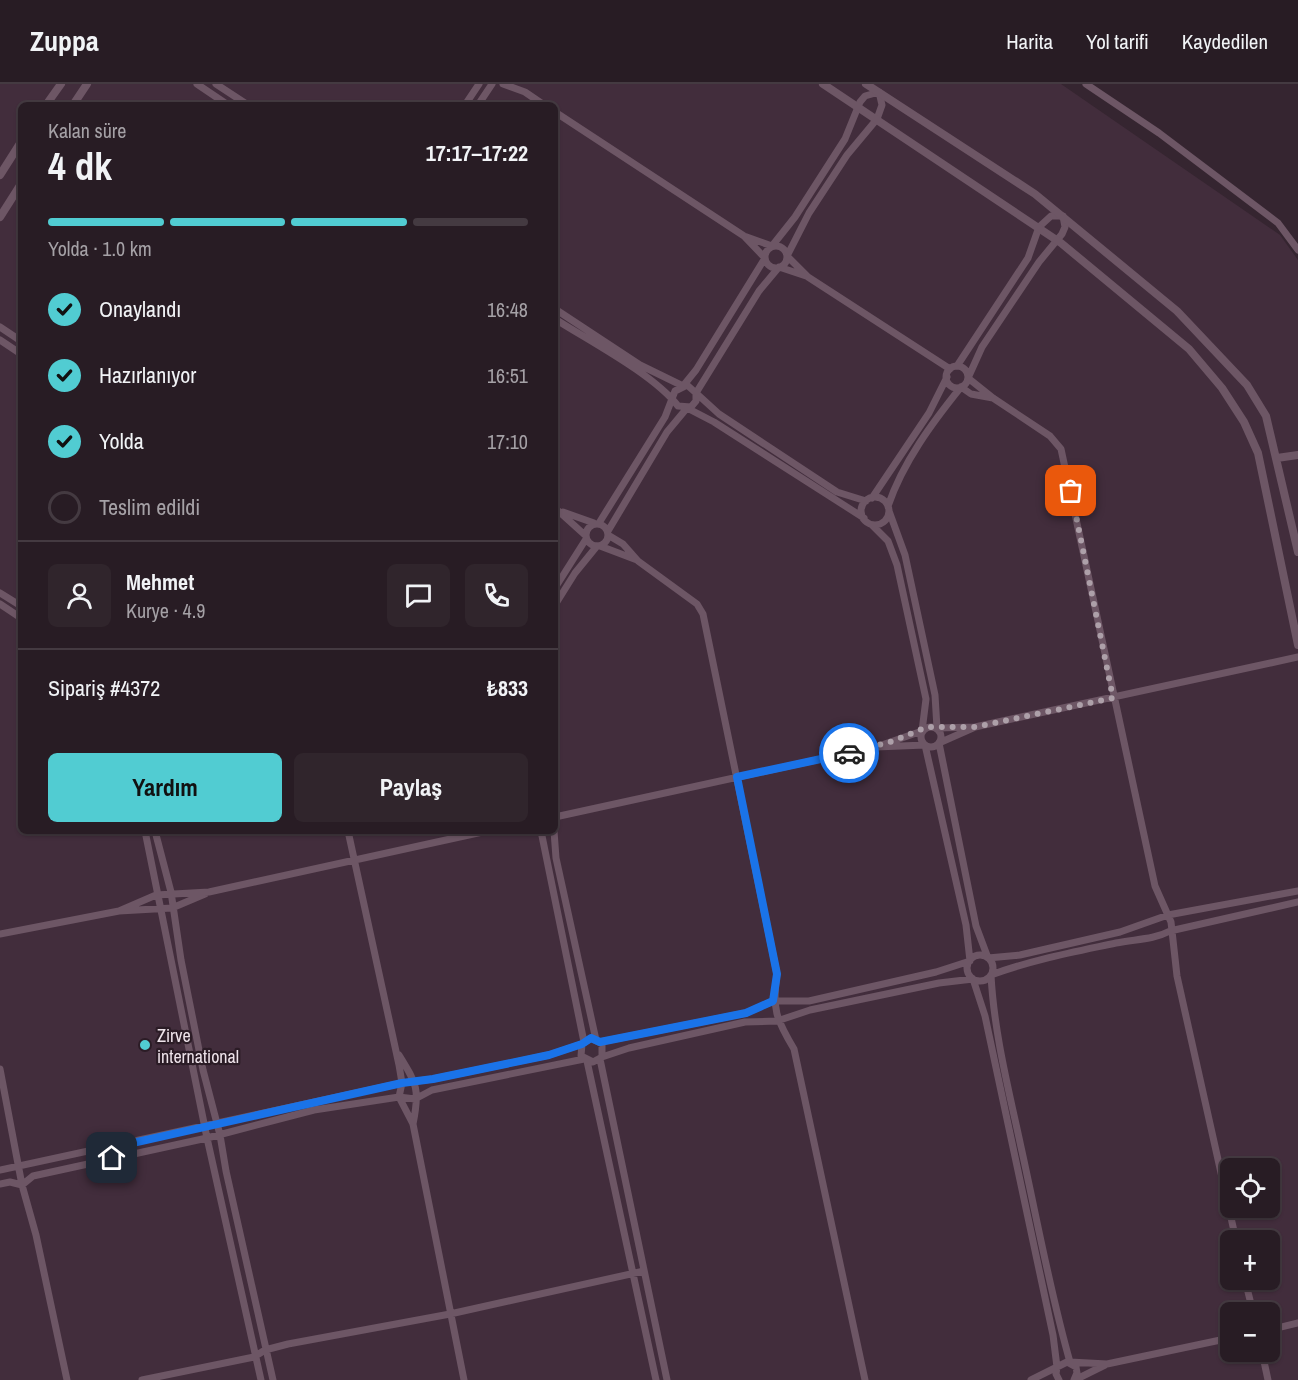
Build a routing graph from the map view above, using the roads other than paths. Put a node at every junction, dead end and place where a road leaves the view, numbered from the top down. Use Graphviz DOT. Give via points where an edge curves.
graph roads {
  1 [pos="61,84"];
  2 [pos="87,84"];
  3 [pos="197,84"];
  4 [pos="216,84"];
  5 [pos="479,84"];
  6 [pos="492,84"];
  7 [pos="503,84"];
  8 [pos="517,84"];
  9 [pos="823,84"];
  10 [pos="866,84"];
  11 [pos="1086,84"];
  12 [pos="525,92"];
  13 [pos="879,92"];
  14 [pos="48,102"];
  15 [pos="75,102"];
  16 [pos="224,102"];
  17 [pos="243,102"];
  18 [pos="467,102"];
  19 [pos="480,102"];
  20 [pos="540,102"];
  21 [pos="858,106"];
  22 [pos="558,114"];
  23 [pos="877,119"];
  24 [pos="18,146"];
  25 [pos="12,155"];
  26 [pos="18,159"];
  27 [pos="0,175"];
  28 [pos="18,189"];
  29 [pos="1063,216"];
  30 [pos="0,217"];
  31 [pos="1039,227"];
  32 [pos="744,236"];
  33 [pos="1058,240"];
  34 [pos="772,246"];
  35 [pos="1298,250"];
  36 [pos="786,256"];
  37 [pos="765,258"];
  38 [pos="779,267"];
  39 [pos="808,277"];
  40 [pos="558,310"];
  41 [pos="558,320"];
  42 [pos="0,327"];
  43 [pos="18,339"];
  44 [pos="0,340"];
  45 [pos="18,352"];
  46 [pos="631,364"];
  47 [pos="953,368"];
  48 [pos="946,377"];
  49 [pos="968,378"];
  50 [pos="682,386"];
  51 [pos="961,387"];
  52 [pos="696,393"];
  53 [pos="993,398"];
  54 [pos="674,399"];
  55 [pos="687,408"];
  56 [pos="1298,455"];
  57 [pos="899,456"];
  58 [pos="1277,458"];
  59 [pos="908,462"];
  60 [pos="869,499"];
  61 [pos="558,509"];
  62 [pos="889,509"];
  63 [pos="864,519"];
  64 [pos="597,523"];
  65 [pos="872,525"];
  66 [pos="608,533"];
  67 [pos="586,537"];
  68 [pos="599,546"];
  69 [pos="1298,552"];
  70 [pos="638,561"];
  71 [pos="558,583"];
  72 [pos="2,594"];
  73 [pos="558,600"];
  74 [pos="0,603"];
  75 [pos="18,604"];
  76 [pos="18,616"];
  77 [pos="1298,645"];
  78 [pos="1298,657"];
  79 [pos="1113,698"];
  80 [pos="975,727"];
  81 [pos="937,728"];
  82 [pos="922,731"];
  83 [pos="939,743"];
  84 [pos="925,745"];
  85 [pos="876,747"];
  86 [pos="737,777"];
  87 [pos="558,816"];
  88 [pos="146,834"];
  89 [pos="156,834"];
  90 [pos="349,834"];
  91 [pos="473,834"];
  92 [pos="542,834"];
  93 [pos="554,834"];
  94 [pos="354,860"];
  95 [pos="1298,891"];
  96 [pos="171,892"];
  97 [pos="210,892"];
  98 [pos="156,895"];
  99 [pos="1298,902"];
  100 [pos="562,907"];
  101 [pos="159,908"];
  102 [pos="172,908"];
  103 [pos="120,911"];
  104 [pos="1168,915"];
  105 [pos="1170,931"];
  106 [pos="0,934"];
  107 [pos="988,958"];
  108 [pos="970,961"];
  109 [pos="991,975"];
  110 [pos="974,979"];
  111 [pos="773,1001"];
  112 [pos="777,1020"];
  113 [pos="598,1041"];
  114 [pos="583,1043"];
  115 [pos="396,1050"];
  116 [pos="601,1058"];
  117 [pos="586,1060"];
  118 [pos="488,1068"];
  119 [pos="0,1069"];
  120 [pos="490,1078"];
  121 [pos="416,1081"];
  122 [pos="402,1083"];
  123 [pos="399,1097"];
  124 [pos="419,1097"];
  125 [pos="1011,1118"];
  126 [pos="218,1124"];
  127 [pos="413,1124"];
  128 [pos="205,1126"];
  129 [pos="220,1135"];
  130 [pos="207,1138"];
  131 [pos="615,1138"];
  132 [pos="605,1140"];
  133 [pos="110,1148"];
  134 [pos="112,1158"];
  135 [pos="20,1166"];
  136 [pos="0,1170"];
  137 [pos="0,1184"];
  138 [pos="22,1185"];
  139 [pos="1034,1208"];
  140 [pos="1026,1210"];
  141 [pos="1234,1230"];
  142 [pos="644,1271"];
  143 [pos="633,1273"];
  144 [pos="1049,1278"];
  145 [pos="1041,1280"];
  146 [pos="450,1314"];
  147 [pos="1298,1323"];
  148 [pos="1280,1327"];
  149 [pos="1220,1340"];
  150 [pos="265,1350"];
  151 [pos="254,1357"];
  152 [pos="1070,1362"];
  153 [pos="1264,1362"];
  154 [pos="1107,1364"];
  155 [pos="1057,1367"];
  156 [pos="67,1380"];
  157 [pos="142,1380"];
  158 [pos="261,1380"];
  159 [pos="273,1380"];
  160 [pos="464,1380"];
  161 [pos="656,1380"];
  162 [pos="667,1380"];
  163 [pos="865,1380"];
  164 [pos="1031,1380"];
  165 [pos="1059,1380"];
  166 [pos="1074,1380"];
  167 [pos="1268,1380"];
  1 -- 14 [label="street"];
  2 -- 15 [label="street"];
  3 -- 16 [label="street"];
  4 -- 17 [label="street"];
  5 -- 18 [label="street"];
  6 -- 19 [label="street"];
  7 -- 12 [label="street"];
  8 -- 12 [label="street"];
  9 -- 21 [label="street"];
  10 -- 13 [label="street"];
  11 -- 35 [label="street" via="1159,133 1278,223"];
  12 -- 20 [label="street"];
  13 -- 21 [label="street" via="865,96"];
  13 -- 23 [label="street" via="882,105"];
  13 -- 29 [label="street"];
  21 -- 23 [label="street"];
  21 -- 34 [label="street" via="846,139"];
  22 -- 32 [label="street"];
  23 -- 31 [label="street"];
  23 -- 36 [label="street" via="847,155"];
  24 -- 25 [label="street"];
  25 -- 26 [label="street"];
  25 -- 27 [label="street"];
  28 -- 30 [label="street"];
  29 -- 31 [label="street" via="1051,216"];
  29 -- 33 [label="street" via="1065,227"];
  29 -- 58 [label="street" via="1177,311 1246,385 1266,416"];
  31 -- 33 [label="street"];
  31 -- 47 [label="street" via="1028,258"];
  32 -- 34 [label="street"];
  32 -- 37 [label="street"];
  33 -- 49 [label="street" via="989,338"];
  33 -- 77 [label="street" via="1189,349 1244,422 1258,453"];
  34 -- 36 [label="street" via="783,248"];
  34 -- 37 [label="street"];
  36 -- 38 [label="street"];
  36 -- 39 [label="street"];
  37 -- 38 [label="street" via="770,266"];
  37 -- 50 [label="street" via="696,370"];
  38 -- 39 [label="street"];
  38 -- 52 [label="street" via="759,291"];
  39 -- 47 [label="street"];
  40 -- 46 [label="street"];
  41 -- 46 [label="street"];
  42 -- 43 [label="street"];
  44 -- 45 [label="street"];
  46 -- 50 [label="street"];
  46 -- 54 [label="street"];
  47 -- 48 [label="street"];
  47 -- 49 [label="street" via="965,370"];
  48 -- 51 [label="street" via="951,386"];
  48 -- 57 [label="street" via="929,412"];
  49 -- 51 [label="street"];
  49 -- 53 [label="street"];
  50 -- 52 [label="street" via="691,387"];
  50 -- 54 [label="street" via="675,391"];
  51 -- 53 [label="street" via="971,394"];
  51 -- 59 [label="street"];
  52 -- 55 [label="street" via="694,404"];
  52 -- 60 [label="street" via="719,414 837,492"];
  53 -- 79 [label="street" via="1050,436 1061,449"];
  54 -- 55 [label="street" via="678,406"];
  54 -- 64 [label="street"];
  55 -- 63 [label="street"];
  55 -- 66 [label="street" via="667,432"];
  56 -- 58 [label="street"];
  57 -- 59 [label="street"];
  57 -- 60 [label="street"];
  58 -- 69 [label="street"];
  59 -- 62 [label="street"];
  60 -- 62 [label="street" via="882,499"];
  60 -- 63 [label="street" via="861,509"];
  61 -- 64 [label="street"];
  61 -- 67 [label="street"];
  62 -- 65 [label="street" via="882,523"];
  62 -- 81 [label="street" via="905,555 935,695"];
  63 -- 65 [label="street"];
  64 -- 66 [label="street"];
  64 -- 67 [label="street" via="587,529"];
  65 -- 82 [label="street" via="888,541 897,565 926,699"];
  66 -- 68 [label="street" via="606,542"];
  66 -- 70 [label="street"];
  67 -- 68 [label="street"];
  67 -- 71 [label="street"];
  68 -- 70 [label="street"];
  68 -- 73 [label="street" via="574,573"];
  70 -- 86 [label="street" via="697,604 703,614"];
  72 -- 74 [label="street"];
  72 -- 75 [label="street"];
  74 -- 76 [label="street"];
  78 -- 79 [label="street"];
  79 -- 80 [label="street"];
  79 -- 104 [label="street" via="1155,886"];
  80 -- 81 [label="street"];
  80 -- 83 [label="street"];
  81 -- 82 [label="street" via="931,726"];
  81 -- 83 [label="street"];
  82 -- 84 [label="street"];
  82 -- 85 [label="street"];
  83 -- 84 [label="street"];
  83 -- 107 [label="street" via="976,926"];
  84 -- 85 [label="street"];
  84 -- 108 [label="street" via="961,903"];
  85 -- 86 [label="street"];
  86 -- 87 [label="street"];
  86 -- 111 [label="street" via="777,974"];
  88 -- 98 [label="street"];
  89 -- 96 [label="street"];
  90 -- 94 [label="street"];
  91 -- 94 [label="street"];
  92 -- 100 [label="street"];
  93 -- 100 [label="street"];
  94 -- 97 [label="street"];
  94 -- 115 [label="street"];
  95 -- 104 [label="street"];
  96 -- 97 [label="street"];
  96 -- 98 [label="street"];
  96 -- 102 [label="street"];
  97 -- 102 [label="street"];
  98 -- 101 [label="street"];
  98 -- 103 [label="street"];
  99 -- 105 [label="street"];
  100 -- 113 [label="street"];
  100 -- 114 [label="street"];
  101 -- 102 [label="street"];
  101 -- 103 [label="street"];
  101 -- 128 [label="street"];
  102 -- 126 [label="street" via="203,1070"];
  103 -- 106 [label="street"];
  104 -- 105 [label="street"];
  104 -- 107 [label="street" via="1120,932 1020,955"];
  105 -- 109 [label="street" via="1156,938 1022,963"];
  105 -- 141 [label="street"];
  107 -- 108 [label="street" via="976,956"];
  107 -- 109 [label="street" via="993,968"];
  108 -- 110 [label="street" via="968,971"];
  108 -- 111 [label="street" via="809,1001"];
  109 -- 110 [label="street" via="985,980"];
  109 -- 125 [label="street" via="992,1005"];
  110 -- 112 [label="street" via="939,983"];
  110 -- 125 [label="street"];
  111 -- 112 [label="street"];
  111 -- 113 [label="street" via="746,1013"];
  112 -- 116 [label="street" via="745,1022"];
  112 -- 163 [label="street" via="794,1049"];
  113 -- 114 [label="street"];
  113 -- 116 [label="street" via="604,1049"];
  114 -- 117 [label="street" via="580,1051"];
  114 -- 118 [label="street"];
  115 -- 121 [label="street"];
  115 -- 122 [label="street"];
  116 -- 117 [label="street"];
  116 -- 131 [label="street"];
  117 -- 120 [label="street"];
  117 -- 132 [label="street"];
  118 -- 120 [label="street"];
  118 -- 121 [label="street"];
  119 -- 135 [label="street"];
  120 -- 124 [label="street" via="432,1090"];
  121 -- 122 [label="street"];
  121 -- 124 [label="street"];
  122 -- 123 [label="street"];
  122 -- 126 [label="street"];
  123 -- 124 [label="street"];
  123 -- 127 [label="street"];
  123 -- 129 [label="street" via="314,1110"];
  124 -- 127 [label="street"];
  125 -- 139 [label="street"];
  125 -- 140 [label="street"];
  126 -- 128 [label="street"];
  126 -- 129 [label="street"];
  127 -- 146 [label="street"];
  128 -- 130 [label="street"];
  128 -- 133 [label="street"];
  129 -- 130 [label="street"];
  129 -- 150 [label="street"];
  130 -- 134 [label="street"];
  130 -- 151 [label="street"];
  131 -- 132 [label="street"];
  131 -- 142 [label="street"];
  132 -- 143 [label="street"];
  133 -- 134 [label="street"];
  133 -- 135 [label="street"];
  134 -- 138 [label="street" via="33,1176"];
  135 -- 136 [label="street"];
  135 -- 138 [label="street"];
  137 -- 138 [label="street"];
  138 -- 156 [label="street"];
  139 -- 140 [label="street"];
  139 -- 144 [label="street"];
  140 -- 145 [label="street"];
  142 -- 143 [label="street"];
  142 -- 162 [label="street"];
  143 -- 146 [label="street"];
  143 -- 161 [label="street"];
  144 -- 145 [label="street"];
  144 -- 152 [label="street"];
  145 -- 155 [label="street"];
  146 -- 150 [label="street"];
  146 -- 160 [label="street"];
  147 -- 148 [label="street"];
  149 -- 154 [label="street"];
  150 -- 151 [label="street"];
  150 -- 159 [label="street"];
  151 -- 157 [label="street"];
  151 -- 158 [label="street"];
  152 -- 154 [label="street"];
  152 -- 155 [label="street"];
  152 -- 166 [label="street" via="1077,1371"];
  153 -- 167 [label="street"];
  154 -- 166 [label="street"];
  155 -- 164 [label="street"];
  155 -- 165 [label="street"];
}
